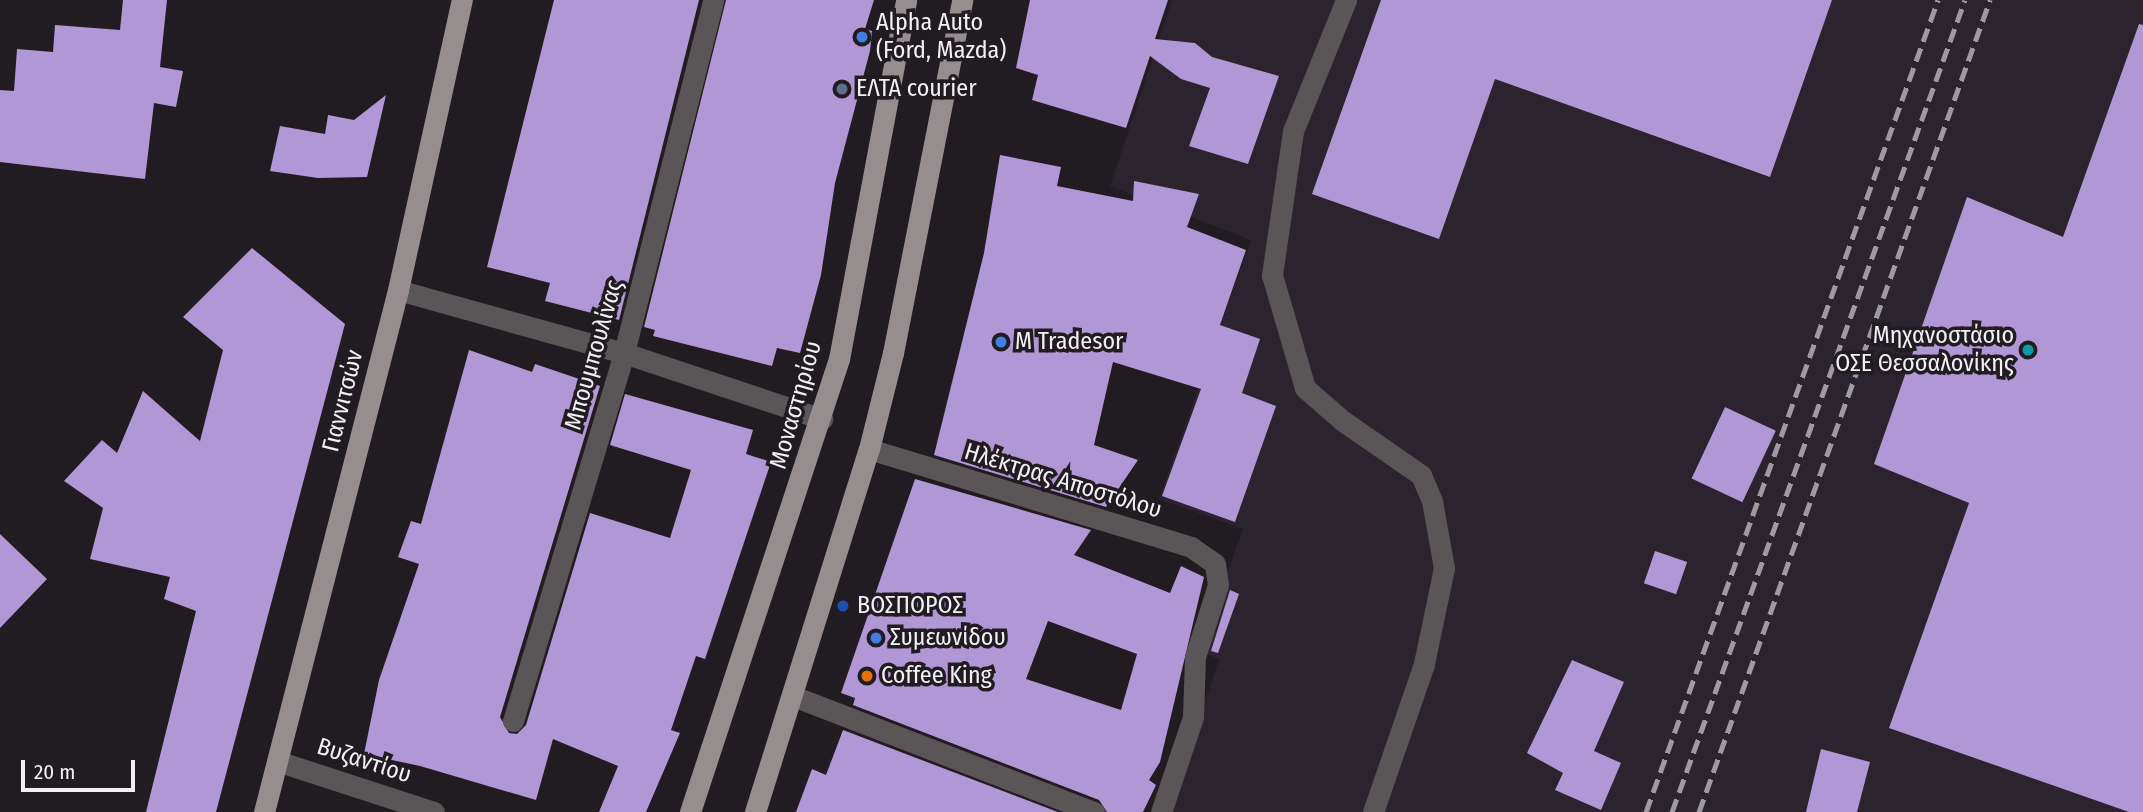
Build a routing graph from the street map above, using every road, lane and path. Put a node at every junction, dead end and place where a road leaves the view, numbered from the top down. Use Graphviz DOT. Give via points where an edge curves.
graph roads {
  1 [pos="462,0"];
  2 [pos="713,0"];
  3 [pos="906,0"];
  4 [pos="962,0"];
  5 [pos="1346,0"];
  6 [pos="398,290"];
  7 [pos="624,354"];
  8 [pos="822,419"];
  9 [pos="869,449"];
  10 [pos="793,696"];
  11 [pos="513,721"];
  12 [pos="277,761"];
  13 [pos="264,812"];
  14 [pos="434,812"];
  15 [pos="690,812"];
  16 [pos="755,812"];
  17 [pos="1094,812"];
  18 [pos="1161,812"];
  19 [pos="1373,812"];
  1 -- 6 [label="main road, Γιαννιτσών"];
  2 -- 7 [label="street, Μπουμπουλίνας"];
  3 -- 8 [label="main road, Μοναστηρίου" via="839,359"];
  4 -- 9 [label="main road" via="893,353"];
  5 -- 19 [label="street" via="1293,131 1272,275 1305,388 1343,421 1421,475 1432,501 1444,568 1424,664"];
  6 -- 7 [label="street"];
  6 -- 12 [label="main road, Γιαννιτσών"];
  7 -- 8 [label="street"];
  7 -- 11 [label="street, Μπουμπουλίνας"];
  8 -- 15 [label="main road, Μοναστηρίου"];
  9 -- 10 [label="main road"];
  9 -- 18 [label="street, Ηλέκτρας Αποστόλου" via="1191,547 1215,564 1217,587 1195,657 1193,718"];
  10 -- 16 [label="main road"];
  10 -- 17 [label="street"];
  12 -- 13 [label="main road, Γιαννιτσών"];
  12 -- 14 [label="street, Βυζαντίου"];
}
